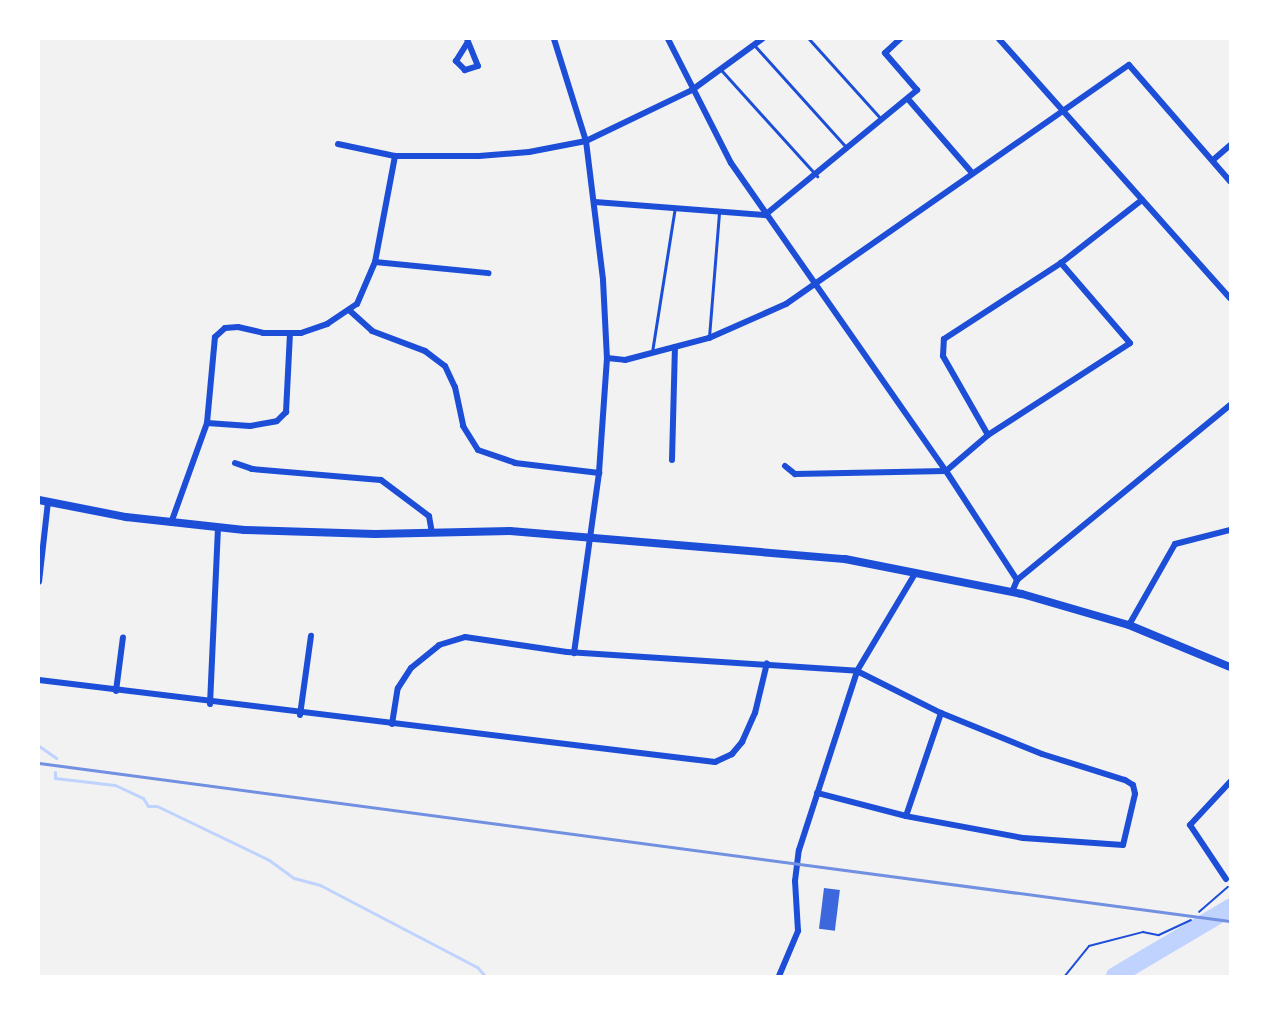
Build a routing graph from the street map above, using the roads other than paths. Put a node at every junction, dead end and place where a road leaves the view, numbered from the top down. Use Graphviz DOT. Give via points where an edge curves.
graph roads {
  1 [pos="554,39"];
  2 [pos="668,39"];
  3 [pos="762,39"];
  4 [pos="809,39"];
  5 [pos="900,39"];
  6 [pos="999,39"];
  7 [pos="468,40"];
  8 [pos="754,45"];
  9 [pos="722,71"];
  10 [pos="692,90"];
  11 [pos="908,99"];
  12 [pos="1064,111"];
  13 [pos="882,120"];
  14 [pos="586,141"];
  15 [pos="338,144"];
  16 [pos="1230,145"];
  17 [pos="848,149"];
  18 [pos="395,156"];
  19 [pos="1213,160"];
  20 [pos="972,173"];
  21 [pos="817,176"];
  22 [pos="1230,181"];
  23 [pos="1142,200"];
  24 [pos="595,202"];
  25 [pos="675,207"];
  26 [pos="719,212"];
  27 [pos="765,215"];
  28 [pos="375,262"];
  29 [pos="1061,263"];
  30 [pos="488,273"];
  31 [pos="816,286"];
  32 [pos="1230,298"];
  33 [pos="350,310"];
  34 [pos="290,333"];
  35 [pos="709,338"];
  36 [pos="675,347"];
  37 [pos="652,354"];
  38 [pos="607,358"];
  39 [pos="1230,405"];
  40 [pos="207,423"];
  41 [pos="988,435"];
  42 [pos="672,460"];
  43 [pos="235,463"];
  44 [pos="785,466"];
  45 [pos="946,471"];
  46 [pos="599,473"];
  47 [pos="39,500"];
  48 [pos="48,502"];
  49 [pos="171,524"];
  50 [pos="218,528"];
  51 [pos="1230,530"];
  52 [pos="432,532"];
  53 [pos="590,535"];
  54 [pos="917,572"];
  55 [pos="1017,580"];
  56 [pos="39,582"];
  57 [pos="1012,592"];
  58 [pos="1129,625"];
  59 [pos="311,636"];
  60 [pos="123,637"];
  61 [pos="574,653"];
  62 [pos="767,663"];
  63 [pos="1230,667"];
  64 [pos="857,671"];
  65 [pos="39,680"];
  66 [pos="116,691"];
  67 [pos="210,704"];
  68 [pos="941,713"];
  69 [pos="300,715"];
  70 [pos="392,724"];
  71 [pos="1230,782"];
  72 [pos="817,793"];
  73 [pos="906,816"];
  74 [pos="1228,882"];
  75 [pos="779,976"];
  1 -- 14 [label="street"];
  2 -- 10 [label="street"];
  3 -- 8 [label="street"];
  4 -- 13 [label="lane"];
  5 -- 11 [label="street" via="885,53 917,90"];
  6 -- 12 [label="street"];
  7 -- 7 [label="street" via="456,61 459,67 473,69 478,66"];
  8 -- 9 [label="street"];
  8 -- 17 [label="lane"];
  9 -- 10 [label="street"];
  9 -- 21 [label="lane"];
  10 -- 14 [label="street"];
  10 -- 27 [label="street" via="731,163"];
  11 -- 13 [label="street"];
  11 -- 20 [label="street"];
  12 -- 19 [label="street" via="1129,65"];
  12 -- 20 [label="street"];
  12 -- 23 [label="street"];
  13 -- 17 [label="street"];
  14 -- 18 [label="street" via="529,152"];
  14 -- 24 [label="street"];
  15 -- 18 [label="street"];
  16 -- 19 [label="street"];
  17 -- 21 [label="street"];
  18 -- 28 [label="street"];
  19 -- 22 [label="street"];
  20 -- 31 [label="street"];
  21 -- 27 [label="street"];
  23 -- 29 [label="street"];
  23 -- 32 [label="street"];
  24 -- 25 [label="street"];
  24 -- 38 [label="street"];
  25 -- 26 [label="street"];
  25 -- 37 [label="lane"];
  26 -- 27 [label="street"];
  26 -- 35 [label="lane"];
  27 -- 31 [label="street"];
  28 -- 30 [label="street"];
  28 -- 33 [label="street" via="367,285"];
  29 -- 41 [label="street" via="944,339 943,356"];
  29 -- 41 [label="street" via="1130,343"];
  31 -- 35 [label="street" via="786,304"];
  31 -- 45 [label="street"];
  33 -- 34 [label="street" via="327,324"];
  33 -- 46 [label="street" via="372,332 425,351 445,366 455,387 463,426 478,450 515,463"];
  34 -- 40 [label="street" via="286,412 282,417 250,426"];
  34 -- 40 [label="street" via="262,333 238,327 225,328 215,337"];
  35 -- 36 [label="street"];
  36 -- 37 [label="street"];
  36 -- 42 [label="street"];
  37 -- 38 [label="street" via="625,360"];
  38 -- 46 [label="street"];
  39 -- 55 [label="street"];
  40 -- 49 [label="street"];
  41 -- 45 [label="street"];
  43 -- 52 [label="street" via="252,469 381,480 429,516"];
  44 -- 45 [label="street" via="795,474"];
  45 -- 55 [label="street"];
  46 -- 53 [label="street"];
  47 -- 48 [label="main road"];
  48 -- 49 [label="main road"];
  48 -- 56 [label="street"];
  49 -- 50 [label="main road"];
  50 -- 52 [label="main road"];
  50 -- 67 [label="street"];
  51 -- 58 [label="street" via="1175,544"];
  52 -- 53 [label="main road"];
  53 -- 54 [label="main road" via="845,559"];
  53 -- 61 [label="street"];
  54 -- 57 [label="main road"];
  54 -- 64 [label="street"];
  55 -- 57 [label="street"];
  57 -- 58 [label="main road"];
  58 -- 63 [label="main road"];
  59 -- 69 [label="street"];
  60 -- 66 [label="street"];
  61 -- 62 [label="street"];
  61 -- 70 [label="street" via="477,638 451,640 423,656 402,680"];
  62 -- 64 [label="street"];
  62 -- 70 [label="street" via="755,713 742,742 732,754 715,762"];
  64 -- 68 [label="street"];
  64 -- 72 [label="street"];
  65 -- 66 [label="street"];
  66 -- 67 [label="street"];
  67 -- 69 [label="street"];
  68 -- 73 [label="street"];
  68 -- 73 [label="street" via="1133,785 1135,794 1123,845 1023,838"];
  69 -- 70 [label="street"];
  71 -- 74 [label="street" via="1190,825"];
  72 -- 73 [label="street"];
  72 -- 75 [label="street" via="797,865 798,931"];
}
